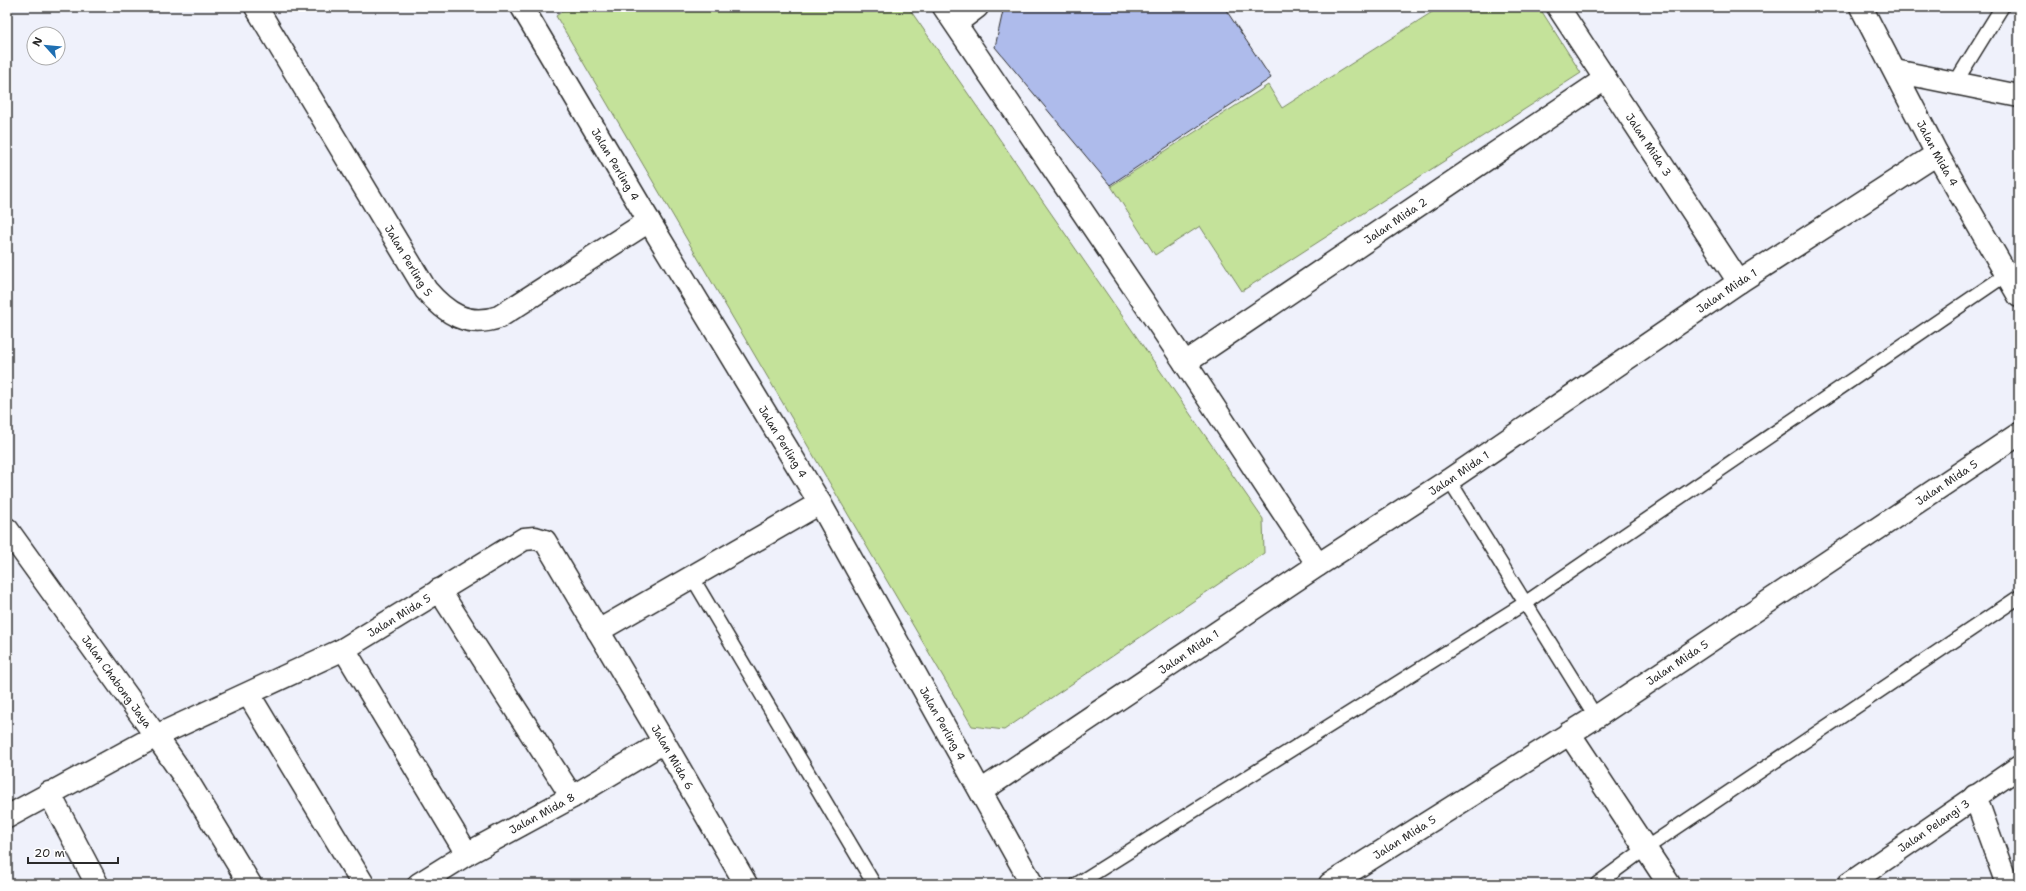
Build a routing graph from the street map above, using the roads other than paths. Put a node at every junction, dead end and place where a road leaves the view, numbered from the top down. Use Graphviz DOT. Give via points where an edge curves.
graph roads {
  1 [pos="256,7"];
  2 [pos="977,7"];
  3 [pos="1558,7"];
  4 [pos="1861,7"];
  5 [pos="2002,7"];
  6 [pos="530,10"];
  7 [pos="950,15"];
  8 [pos="1895,71"];
  9 [pos="1605,79"];
  10 [pos="1955,83"];
  11 [pos="2019,96"];
  12 [pos="1937,154"];
  13 [pos="649,221"];
  14 [pos="2007,274"];
  15 [pos="1739,282"];
  16 [pos="2019,296"];
  17 [pos="1185,363"];
  18 [pos="2019,434"];
  19 [pos="1449,480"];
  20 [pos="820,503"];
  21 [pos="7,529"];
  22 [pos="1318,565"];
  23 [pos="692,577"];
  24 [pos="439,590"];
  25 [pos="2019,597"];
  26 [pos="1525,603"];
  27 [pos="598,631"];
  28 [pos="344,649"];
  29 [pos="249,695"];
  30 [pos="1596,717"];
  31 [pos="1569,734"];
  32 [pos="156,736"];
  33 [pos="664,742"];
  34 [pos="2019,766"];
  35 [pos="981,791"];
  36 [pos="49,793"];
  37 [pos="1975,796"];
  38 [pos="572,797"];
  39 [pos="7,816"];
  40 [pos="1646,848"];
  41 [pos="467,854"];
  42 [pos="97,884"];
  43 [pos="250,884"];
  44 [pos="363,884"];
  45 [pos="419,884"];
  46 [pos="746,884"];
  47 [pos="874,884"];
  48 [pos="1032,884"];
  49 [pos="1077,884"];
  50 [pos="1330,884"];
  51 [pos="1597,884"];
  52 [pos="1669,884"];
  53 [pos="1849,884"];
  54 [pos="2007,884"];
  1 -- 13 [label="street, Jalan Perling 5" via="426,290 451,314 467,320 487,321 499,317"];
  2 -- 7 [label="street"];
  3 -- 9 [label="street, Jalan Mida 3"];
  4 -- 8 [label="street, Jalan Mida 4"];
  5 -- 10 [label="lane"];
  6 -- 13 [label="street, Jalan Perling 4"];
  7 -- 17 [label="street"];
  8 -- 10 [label="street"];
  8 -- 12 [label="street, Jalan Mida 4"];
  9 -- 15 [label="street, Jalan Mida 3"];
  9 -- 17 [label="street, Jalan Mida 2"];
  10 -- 11 [label="street"];
  12 -- 14 [label="street, Jalan Mida 4"];
  12 -- 15 [label="street, Jalan Mida 1"];
  13 -- 20 [label="street, Jalan Perling 4"];
  14 -- 16 [label="street, Jalan Mida 4"];
  14 -- 26 [label="lane"];
  15 -- 19 [label="street, Jalan Mida 1"];
  17 -- 22 [label="street"];
  18 -- 30 [label="street, Jalan Mida 5"];
  19 -- 22 [label="street, Jalan Mida 1"];
  19 -- 26 [label="lane"];
  20 -- 23 [label="street"];
  20 -- 35 [label="street, Jalan Perling 4"];
  21 -- 32 [label="street, Jalan Chabong Jaya"];
  22 -- 35 [label="street, Jalan Mida 1"];
  23 -- 27 [label="street"];
  23 -- 47 [label="lane"];
  24 -- 27 [label="street, Jalan Mida 5" via="524,539 534,538 545,541"];
  24 -- 28 [label="street, Jalan Mida 5"];
  24 -- 38 [label="street"];
  25 -- 40 [label="lane"];
  26 -- 30 [label="lane"];
  26 -- 49 [label="lane"];
  27 -- 33 [label="street, Jalan Mida 6"];
  28 -- 29 [label="street, Jalan Mida 5"];
  28 -- 41 [label="street"];
  29 -- 32 [label="street, Jalan Mida 5"];
  29 -- 44 [label="street"];
  30 -- 31 [label="street, Jalan Mida 5"];
  31 -- 40 [label="street"];
  31 -- 50 [label="street, Jalan Mida 5"];
  32 -- 36 [label="street, Jalan Chabong Jaya"];
  32 -- 43 [label="street" via="190,784"];
  33 -- 38 [label="street, Jalan Mida 8"];
  33 -- 46 [label="street, Jalan Mida 6"];
  34 -- 37 [label="street, Jalan Pelangi 3"];
  35 -- 48 [label="street, Jalan Perling 4"];
  36 -- 39 [label="street, Jalan Chabong Jaya"];
  36 -- 42 [label="street"];
  37 -- 53 [label="street, Jalan Pelangi 3"];
  37 -- 54 [label="street"];
  38 -- 41 [label="street, Jalan Mida 8"];
  40 -- 51 [label="lane"];
  40 -- 52 [label="street"];
  41 -- 45 [label="street, Jalan Mida 8"];
}
